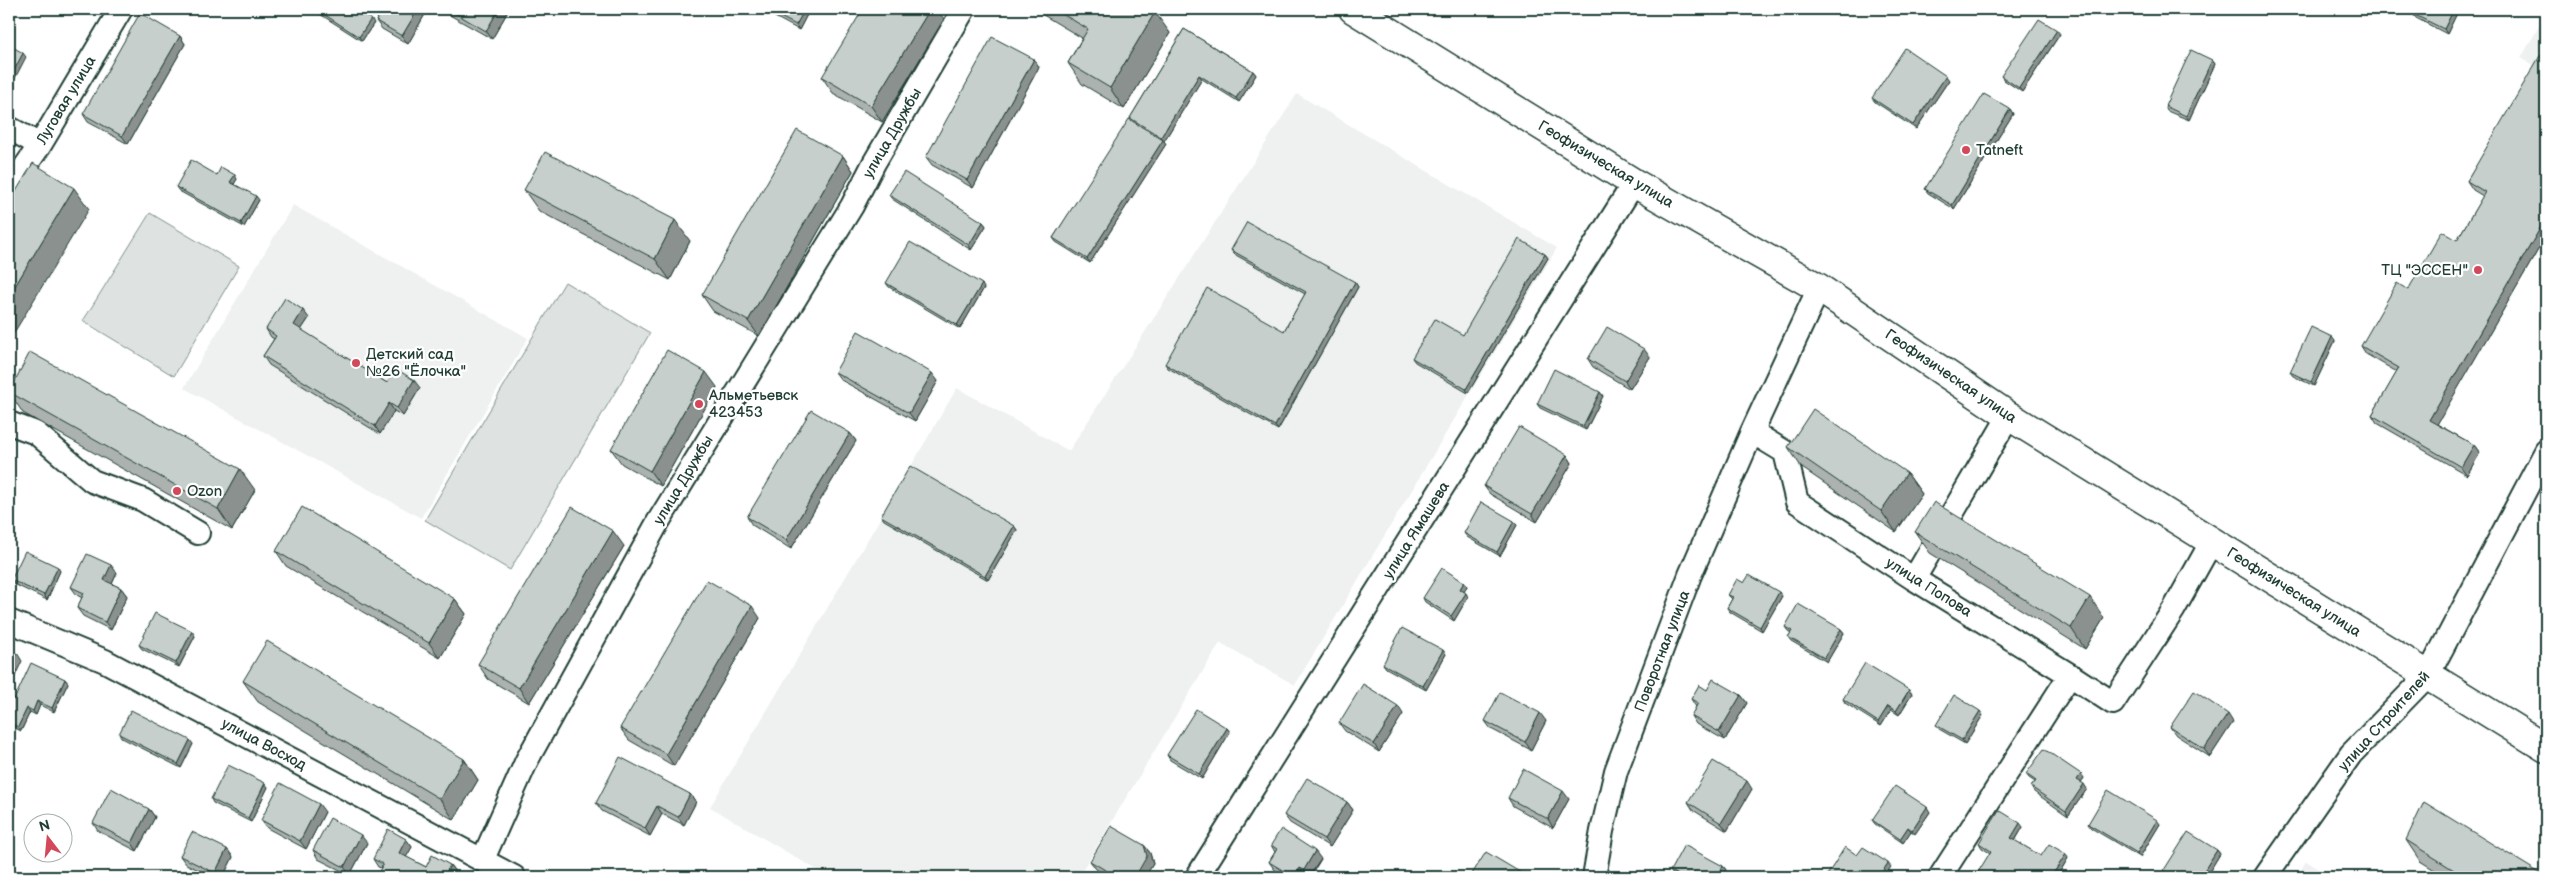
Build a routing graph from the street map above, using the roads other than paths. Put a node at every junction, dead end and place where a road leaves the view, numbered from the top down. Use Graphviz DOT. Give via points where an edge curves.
graph roads {
  1 [pos="121,9"];
  2 [pos="964,9"];
  3 [pos="1353,9"];
  4 [pos="9,128"];
  5 [pos="40,145"];
  6 [pos="1634,183"];
  7 [pos="9,190"];
  8 [pos="1819,288"];
  9 [pos="2010,416"];
  10 [pos="9,423"];
  11 [pos="1752,432"];
  12 [pos="2546,451"];
  13 [pos="198,533"];
  14 [pos="2212,541"];
  15 [pos="1914,579"];
  16 [pos="9,621"];
  17 [pos="2070,675"];
  18 [pos="2428,675"];
  19 [pos="2546,748"];
  20 [pos="483,859"];
  21 [pos="514,877"];
  22 [pos="1197,877"];
  23 [pos="1594,877"];
  24 [pos="1940,877"];
  25 [pos="2265,877"];
  1 -- 5 [label="street, Луговая улица"];
  2 -- 20 [label="street, улица Дружбы" via="852,206 658,522 527,760"];
  3 -- 6 [label="main road, Геофизическая улица"];
  4 -- 5 [label="street"];
  5 -- 7 [label="street, Луговая улица"];
  6 -- 8 [label="main road, Геофизическая улица"];
  6 -- 22 [label="street, улица Ямашева"];
  8 -- 9 [label="main road, Геофизическая улица"];
  8 -- 11 [label="street"];
  9 -- 14 [label="main road, Геофизическая улица"];
  9 -- 15 [label="street"];
  10 -- 13 [label="street" via="36,433 92,481 143,500"];
  11 -- 15 [label="street, улица Попова" via="1786,452 1797,502"];
  11 -- 23 [label="street, Поворотная улица" via="1690,575 1616,771"];
  12 -- 18 [label="street, улица Строителей"];
  14 -- 17 [label="street, улица Попова" via="2174,609 2113,703"];
  14 -- 18 [label="main road, Геофизическая улица"];
  15 -- 17 [label="street, улица Попова"];
  16 -- 20 [label="street, улица Восход" via="114,666"];
  17 -- 24 [label="street"];
  18 -- 19 [label="main road, Геофизическая улица"];
  18 -- 25 [label="street, улица Строителей" via="2351,754"];
  20 -- 21 [label="street, улица Восход"];
}
